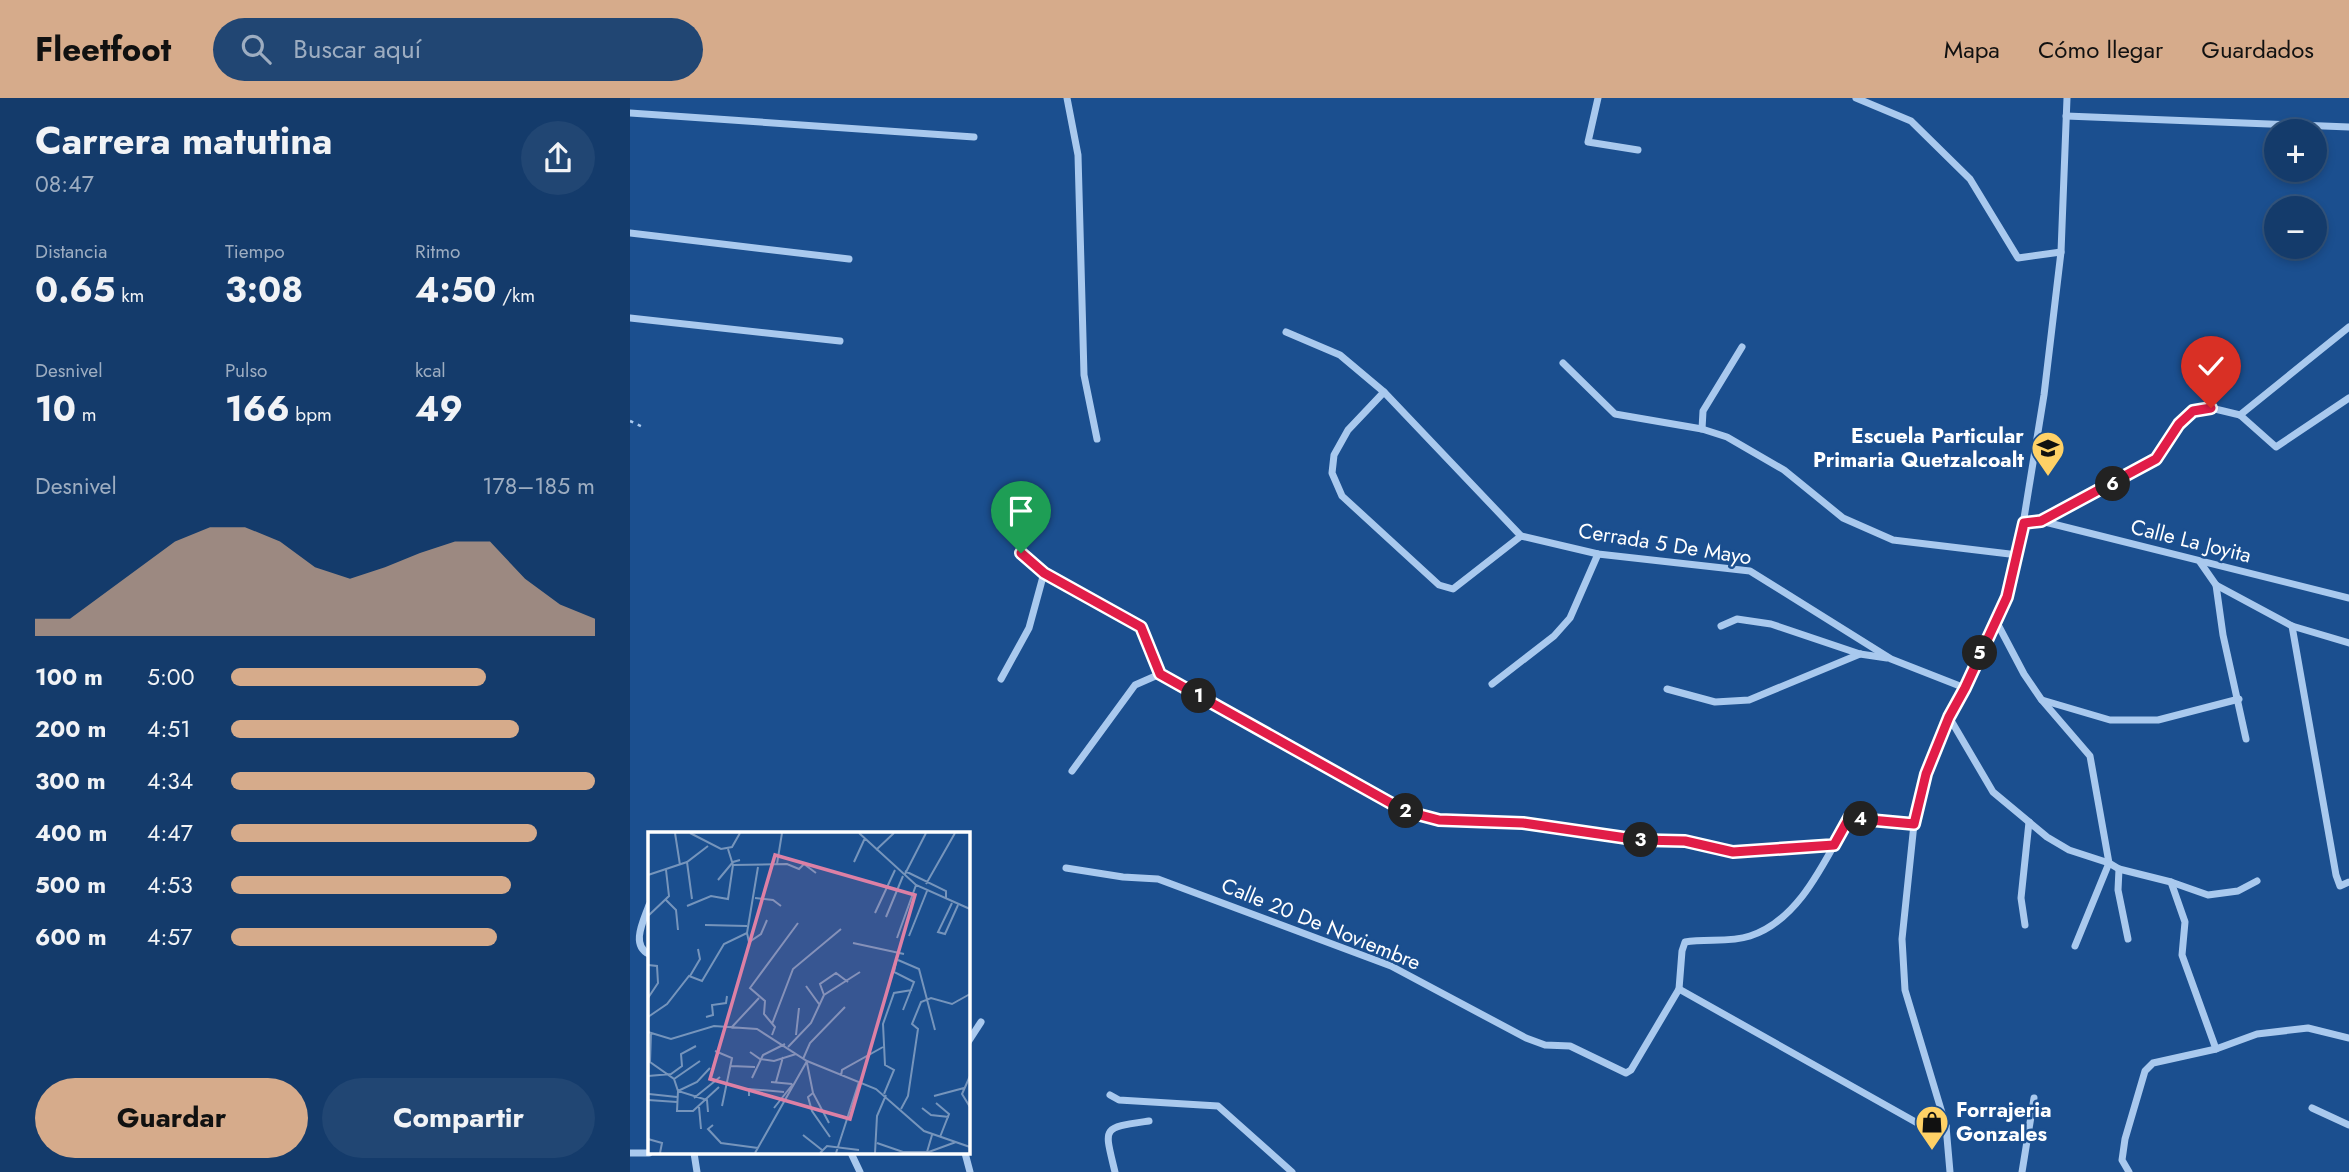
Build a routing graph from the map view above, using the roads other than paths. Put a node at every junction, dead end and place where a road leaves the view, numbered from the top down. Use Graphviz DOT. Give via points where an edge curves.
graph roads {
  1 [pos="1067,98"];
  2 [pos="1598,98"];
  3 [pos="1856,98"];
  4 [pos="2067,98"];
  5 [pos="630,113"];
  6 [pos="2066,116"];
  7 [pos="2349,127"];
  8 [pos="974,137"];
  9 [pos="1639,150"];
  10 [pos="630,233"];
  11 [pos="2060,252"];
  12 [pos="849,259"];
  13 [pos="630,318"];
  14 [pos="2349,327"];
  15 [pos="1286,332"];
  16 [pos="841,341"];
  17 [pos="1742,347"];
  18 [pos="1563,363"];
  19 [pos="1384,392"];
  20 [pos="2349,398"];
  21 [pos="2240,415"];
  22 [pos="1702,429"];
  23 [pos="1097,439"];
  24 [pos="2041,521"];
  25 [pos="2024,523"];
  26 [pos="1521,536"];
  27 [pos="1021,553"];
  28 [pos="1598,554"];
  29 [pos="2018,555"];
  30 [pos="2200,561"];
  31 [pos="1044,573"];
  32 [pos="2216,584"];
  33 [pos="2349,598"];
  34 [pos="1995,620"];
  35 [pos="1721,626"];
  36 [pos="2292,626"];
  37 [pos="2349,643"];
  38 [pos="1860,654"];
  39 [pos="1891,659"];
  40 [pos="1160,674"];
  41 [pos="1001,679"];
  42 [pos="1492,684"];
  43 [pos="1965,688"];
  44 [pos="1667,690"];
  45 [pos="2041,699"];
  46 [pos="2239,699"];
  47 [pos="1949,717"];
  48 [pos="2246,739"];
  49 [pos="1072,771"];
  50 [pos="2029,822"];
  51 [pos="1914,824"];
  52 [pos="1834,845"];
  53 [pos="2109,863"];
  54 [pos="1066,868"];
  55 [pos="2119,869"];
  56 [pos="2257,881"];
  57 [pos="2171,882"];
  58 [pos="2349,882"];
  59 [pos="648,908"];
  60 [pos="2025,925"];
  61 [pos="2128,939"];
  62 [pos="2075,946"];
  63 [pos="648,954"];
  64 [pos="1679,989"];
  65 [pos="981,1022"];
  66 [pos="2349,1038"];
  67 [pos="970,1039"];
  68 [pos="2216,1049"];
  69 [pos="1110,1096"];
  70 [pos="2034,1098"];
  71 [pos="2312,1108"];
  72 [pos="1149,1121"];
  73 [pos="2349,1125"];
  74 [pos="1946,1126"];
  75 [pos="630,1153"];
  76 [pos="648,1153"];
  77 [pos="694,1154"];
  78 [pos="851,1154"];
  79 [pos="965,1154"];
  80 [pos="697,1172"];
  81 [pos="859,1172"];
  82 [pos="970,1172"];
  83 [pos="1115,1172"];
  84 [pos="1292,1172"];
  85 [pos="1950,1172"];
  86 [pos="2022,1172"];
  87 [pos="2129,1172"];
  1 -- 23 [label="street" via="1078,155 1084,375"];
  2 -- 9 [label="street" via="1588,142"];
  3 -- 11 [label="street" via="1911,121 1941,150 1970,179 2018,258"];
  4 -- 6 [label="street"];
  5 -- 8 [label="street"];
  6 -- 7 [label="street"];
  6 -- 11 [label="street"];
  10 -- 12 [label="street"];
  11 -- 25 [label="street"];
  13 -- 16 [label="street"];
  14 -- 21 [label="street"];
  15 -- 19 [label="street" via="1340,355"];
  17 -- 22 [label="street" via="1703,411"];
  18 -- 22 [label="street" via="1615,414"];
  19 -- 26 [label="street"];
  19 -- 26 [label="street" via="1348,430 1334,455 1332,473 1342,495 1439,585 1453,589"];
  20 -- 21 [label="street" via="2276,447"];
  21 -- 24 [label="street" via="2211,408 2193,411 2156,459"];
  22 -- 29 [label="street" via="1727,437 1784,470 1843,518 1893,540"];
  24 -- 25 [label="street, Calle La Joyita"];
  24 -- 30 [label="street, Calle La Joyita"];
  25 -- 29 [label="street"];
  26 -- 28 [label="street, Cerrada 5 De Mayo"];
  27 -- 31 [label="street"];
  28 -- 39 [label="street, Cerrada 5 De Mayo" via="1750,572"];
  28 -- 42 [label="street" via="1570,618"];
  29 -- 34 [label="street" via="2007,597"];
  30 -- 32 [label="street"];
  30 -- 33 [label="street, Calle La Joyita"];
  31 -- 40 [label="street" via="1141,627"];
  31 -- 41 [label="street" via="1029,628"];
  32 -- 36 [label="street"];
  32 -- 46 [label="street"];
  34 -- 43 [label="street"];
  34 -- 45 [label="street"];
  35 -- 38 [label="street" via="1737,619 1771,624"];
  36 -- 37 [label="street"];
  36 -- 58 [label="street" via="2336,875 2340,886"];
  38 -- 39 [label="street"];
  38 -- 44 [label="street" via="1749,699 1715,702"];
  39 -- 43 [label="street, Cerrada 5 De Mayo"];
  40 -- 49 [label="street" via="1135,684"];
  40 -- 52 [label="street" via="1405,811 1439,820 1523,823 1640,840 1685,841 1733,852"];
  43 -- 47 [label="street"];
  45 -- 46 [label="street" via="2110,720 2158,720"];
  45 -- 53 [label="street" via="2090,756"];
  46 -- 48 [label="street"];
  47 -- 50 [label="street" via="1993,792"];
  47 -- 51 [label="street" via="1926,774"];
  50 -- 53 [label="street" via="2069,850"];
  50 -- 60 [label="street" via="2021,898"];
  51 -- 52 [label="street, Calle 20 De Noviembre" via="1849,818"];
  51 -- 74 [label="street" via="1902,939 1905,990"];
  52 -- 64 [label="street, Calle 20 De Noviembre" via="1806,892 1779,921 1751,936 1685,942"];
  53 -- 55 [label="street"];
  53 -- 62 [label="street"];
  54 -- 64 [label="street, Calle 20 De Noviembre" via="1158,878 1391,966 1526,1038 1570,1046 1626,1073"];
  55 -- 57 [label="street"];
  55 -- 61 [label="street" via="2118,890"];
  56 -- 57 [label="street" via="2238,891 2208,894"];
  57 -- 68 [label="street" via="2185,922 2182,955"];
  59 -- 63 [label="street" via="638,945"];
  64 -- 74 [label="street" via="1928,1129"];
  65 -- 67 [label="street"];
  66 -- 68 [label="street" via="2308,1028 2257,1034"];
  68 -- 87 [label="street" via="2152,1063 2145,1071 2125,1139 2122,1160"];
  69 -- 84 [label="street" via="1218,1106"];
  70 -- 86 [label="street"];
  71 -- 73 [label="street"];
  72 -- 83 [label="street" via="1115,1126 1110,1131 1107,1137"];
  74 -- 85 [label="street"];
  75 -- 76 [label="street"];
  77 -- 80 [label="street"];
  78 -- 81 [label="street"];
  79 -- 82 [label="street"];
}
